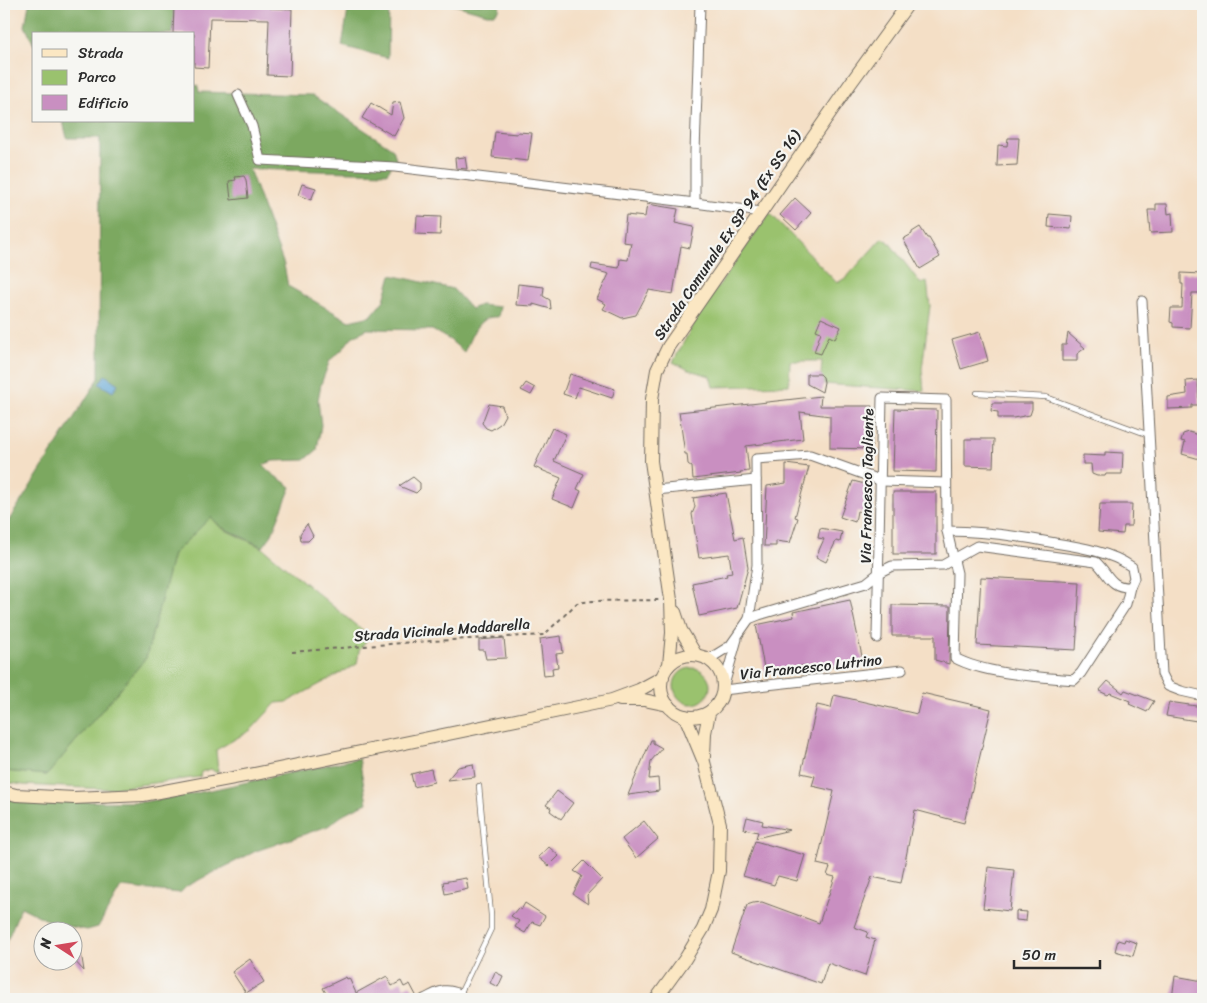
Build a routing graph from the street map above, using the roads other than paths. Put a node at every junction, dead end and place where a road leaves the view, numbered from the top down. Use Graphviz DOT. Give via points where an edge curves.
graph roads {
  1 [pos="700,4"];
  2 [pos="908,4"];
  3 [pos="238,96"];
  4 [pos="695,203"];
  5 [pos="761,212"];
  6 [pos="1142,301"];
  7 [pos="977,393"];
  8 [pos="1150,435"];
  9 [pos="756,480"];
  10 [pos="882,481"];
  11 [pos="946,483"];
  12 [pos="656,490"];
  13 [pos="947,531"];
  14 [pos="953,559"];
  15 [pos="880,572"];
  16 [pos="1130,587"];
  17 [pos="671,600"];
  18 [pos="749,619"];
  19 [pos="739,631"];
  20 [pos="877,638"];
  21 [pos="696,655"];
  22 [pos="709,659"];
  23 [pos="902,670"];
  24 [pos="666,671"];
  25 [pos="724,688"];
  26 [pos="1203,696"];
  27 [pos="612,700"];
  28 [pos="668,705"];
  29 [pos="709,713"];
  30 [pos="685,716"];
  31 [pos="704,762"];
  32 [pos="479,786"];
  33 [pos="4,792"];
  34 [pos="459,997"];
  35 [pos="424,999"];
  36 [pos="656,999"];
  1 -- 4 [label="street"];
  2 -- 5 [label="main road, Strada Comunale Ex SP 94 (Ex SS 16)"];
  3 -- 4 [label="street" via="252,126 260,160 395,167"];
  4 -- 5 [label="street"];
  5 -- 12 [label="main road, Strada Comunale Ex SP 94 (Ex SS 16)" via="668,347 658,370 652,399 651,461"];
  6 -- 8 [label="street"];
  7 -- 8 [label="lane" via="1046,398"];
  8 -- 26 [label="street" via="1162,674 1168,686"];
  9 -- 10 [label="street" via="756,459 810,455"];
  9 -- 12 [label="street"];
  9 -- 18 [label="street" via="757,565"];
  10 -- 11 [label="street"];
  10 -- 11 [label="street, Via Francesco Tagliente" via="882,398 946,400"];
  10 -- 15 [label="street, Via Francesco Tagliente"];
  11 -- 13 [label="street"];
  12 -- 17 [label="main road, Strada Comunale Ex SP 94 (Ex SS 16)"];
  13 -- 14 [label="street"];
  13 -- 16 [label="street" via="977,531 1090,550 1124,561 1132,567 1134,578"];
  14 -- 15 [label="street" via="943,565 892,566"];
  14 -- 16 [label="street" via="977,546 1080,559 1096,562 1111,582"];
  14 -- 16 [label="street" via="957,573 955,658 1009,673 1074,680 1082,673 1126,604"];
  15 -- 18 [label="street" via="866,583"];
  15 -- 20 [label="street, Via Francesco Tagliente"];
  17 -- 21 [label="main road, Strada Comunale Ex SP 94 (Ex SS 16)" via="681,630"];
  17 -- 24 [label="main road, Strada Comunale Ex SP 94 (Ex SS 16)" via="672,633"];
  18 -- 19 [label="street"];
  19 -- 22 [label="street" via="730,646"];
  19 -- 25 [label="street"];
  21 -- 22 [label="main road"];
  21 -- 24 [label="main road" via="677,659"];
  22 -- 25 [label="main road" via="722,675"];
  23 -- 25 [label="street, Via Francesco Lutrino"];
  24 -- 27 [label="main road" via="638,690"];
  24 -- 28 [label="main road" via="661,686"];
  25 -- 29 [label="main road" via="716,707"];
  27 -- 28 [label="main road" via="644,700"];
  27 -- 33 [label="main road" via="143,795 74,798"];
  28 -- 30 [label="main road"];
  29 -- 30 [label="main road"];
  29 -- 31 [label="main road"];
  30 -- 31 [label="main road"];
  31 -- 36 [label="main road" via="720,824 719,871 711,910 703,929"];
  32 -- 34 [label="lane" via="491,929"];
  34 -- 35 [label="street" via="450,990 442,990"];
}
